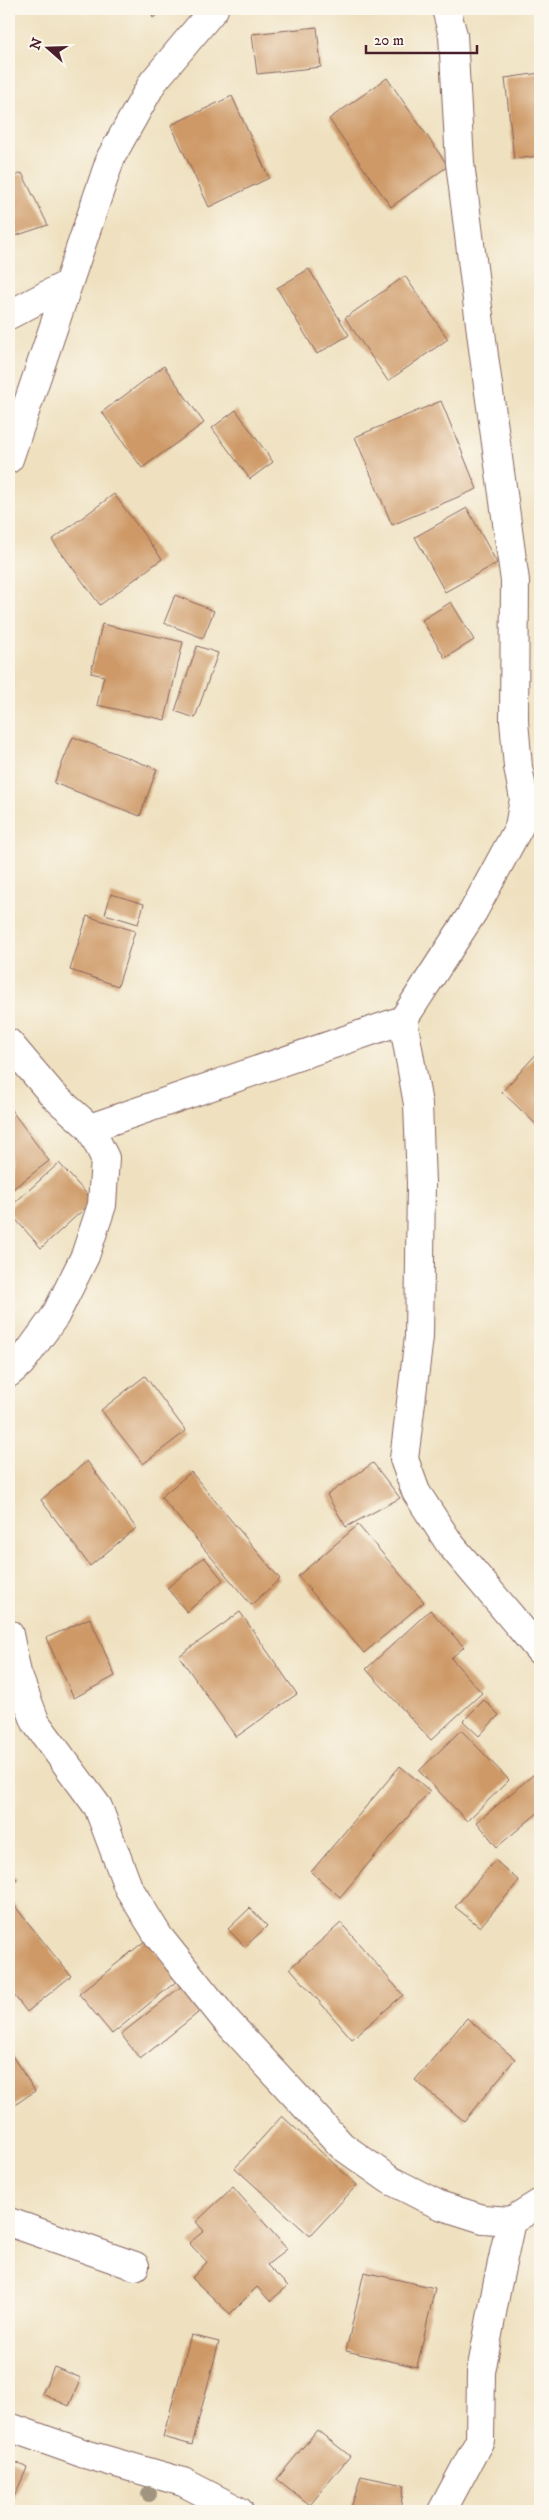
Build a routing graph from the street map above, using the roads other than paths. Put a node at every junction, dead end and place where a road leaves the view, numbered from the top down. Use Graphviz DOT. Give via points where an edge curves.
graph roads {
  1 [pos="214,9"];
  2 [pos="446,9"];
  3 [pos="66,286"];
  4 [pos="9,315"];
  5 [pos="9,459"];
  6 [pos="532,803"];
  7 [pos="403,1020"];
  8 [pos="9,1043"];
  9 [pos="90,1128"];
  10 [pos="9,1373"];
  11 [pos="9,1634"];
  12 [pos="540,1651"];
  13 [pos="540,2202"];
  14 [pos="511,2221"];
  15 [pos="9,2222"];
  16 [pos="135,2266"];
  17 [pos="9,2427"];
  18 [pos="239,2511"];
  19 [pos="442,2511"];
  1 -- 3 [label="street" via="153,82 110,157"];
  2 -- 6 [label="street" via="453,35 460,162 515,580 514,721 518,767"];
  3 -- 4 [label="street"];
  3 -- 5 [label="street"];
  6 -- 7 [label="street" via="473,912"];
  7 -- 9 [label="street"];
  7 -- 12 [label="street" via="418,1104 421,1183 419,1337 404,1459 416,1492 450,1544"];
  8 -- 9 [label="street" via="53,1095"];
  9 -- 10 [label="street" via="105,1158 102,1205 85,1256 55,1316 21,1363"];
  11 -- 14 [label="street" via="17,1673 36,1723 98,1807 128,1887 159,1937 224,2018 342,2146 390,2180 439,2205 483,2219"];
  13 -- 14 [label="street"];
  14 -- 19 [label="street" via="481,2372 480,2440"];
  15 -- 16 [label="street"];
  17 -- 18 [label="street" via="85,2454 183,2482"];
}
